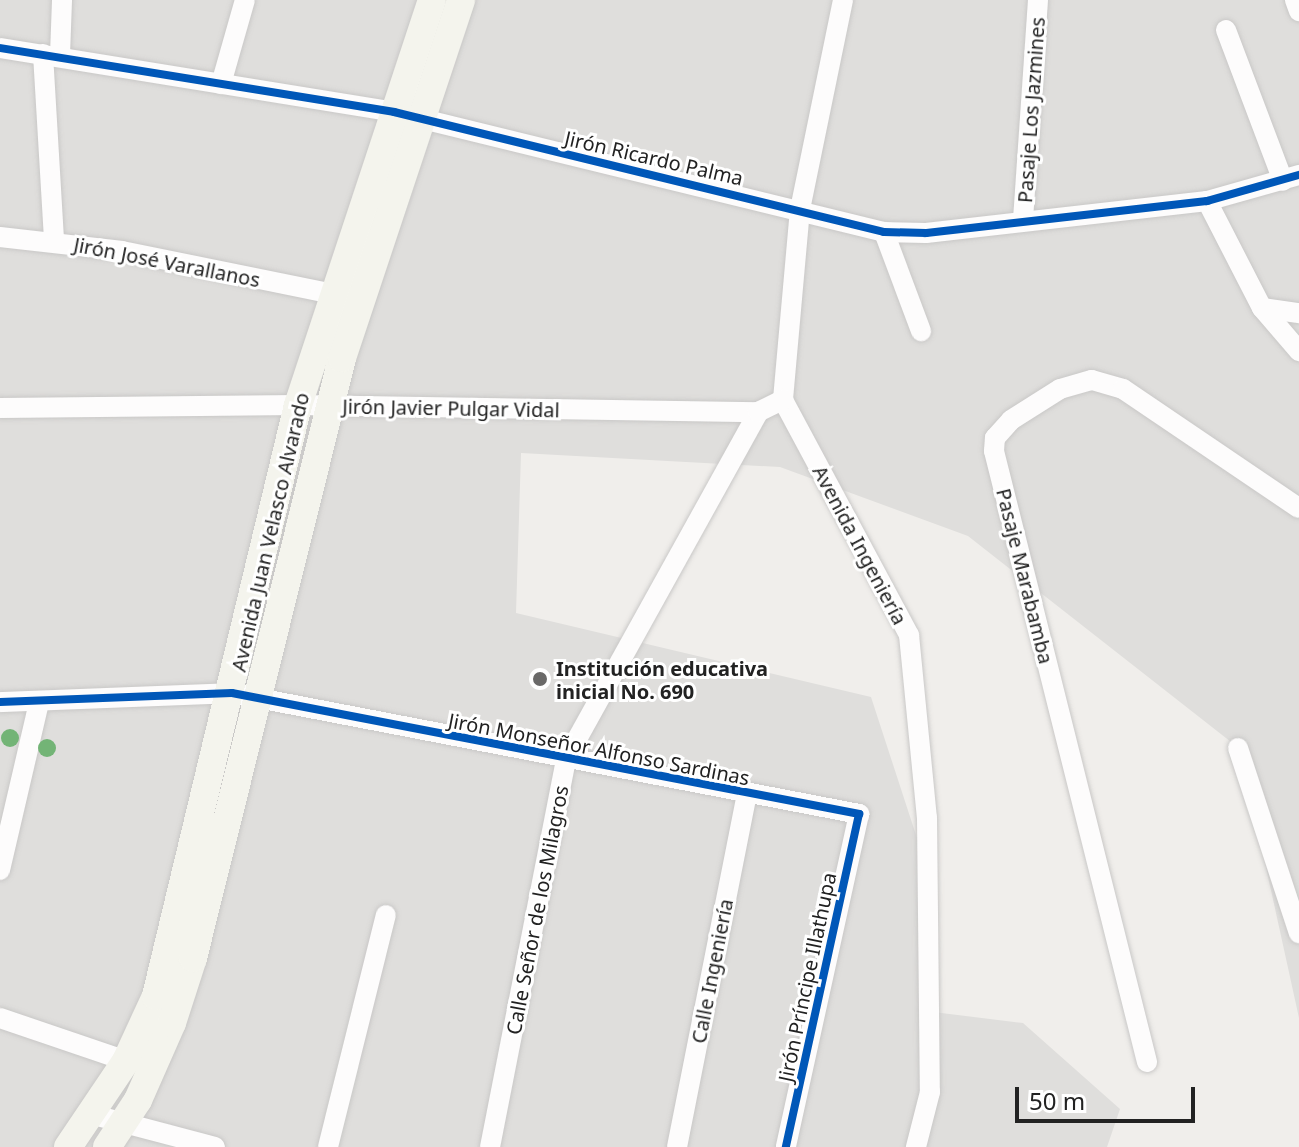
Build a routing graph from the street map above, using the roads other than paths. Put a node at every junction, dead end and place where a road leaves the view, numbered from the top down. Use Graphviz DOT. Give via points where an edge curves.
graph roads {
  1 [pos="62,0"];
  2 [pos="245,0"];
  3 [pos="432,0"];
  4 [pos="461,0"];
  5 [pos="843,0"];
  6 [pos="1038,0"];
  7 [pos="1295,0"];
  8 [pos="1299,11"];
  9 [pos="1226,30"];
  10 [pos="0,48"];
  11 [pos="51,54"];
  12 [pos="221,84"];
  13 [pos="407,115"];
  14 [pos="1291,178"];
  15 [pos="1207,201"];
  16 [pos="800,209"];
  17 [pos="1023,220"];
  18 [pos="884,232"];
  19 [pos="0,237"];
  20 [pos="54,241"];
  21 [pos="333,294"];
  22 [pos="1262,308"];
  23 [pos="1299,313"];
  24 [pos="921,331"];
  25 [pos="1299,351"];
  26 [pos="783,400"];
  27 [pos="298,405"];
  28 [pos="329,406"];
  29 [pos="0,408"];
  30 [pos="758,412"];
  31 [pos="1299,508"];
  32 [pos="243,695"];
  33 [pos="0,702"];
  34 [pos="39,703"];
  35 [pos="1238,748"];
  36 [pos="566,759"];
  37 [pos="747,794"];
  38 [pos="859,814"];
  39 [pos="0,870"];
  40 [pos="386,915"];
  41 [pos="1299,933"];
  42 [pos="0,1018"];
  43 [pos="126,1061"];
  44 [pos="1147,1062"];
  45 [pos="94,1115"];
  46 [pos="123,1123"];
  47 [pos="68,1147"];
  48 [pos="107,1147"];
  49 [pos="215,1147"];
  50 [pos="328,1147"];
  51 [pos="490,1147"];
  52 [pos="677,1147"];
  53 [pos="786,1147"];
  54 [pos="916,1147"];
  1 -- 11 [label="street"];
  2 -- 12 [label="street"];
  3 -- 13 [label="street, Avenida Juan Velasco Alvarado"];
  4 -- 13 [label="street, Avenida Juan Velasco Alvarado"];
  5 -- 16 [label="street"];
  6 -- 17 [label="street, Pasaje Los Jazmines"];
  7 -- 8 [label="street"];
  9 -- 14 [label="street"];
  10 -- 11 [label="street, Jirón Ricardo Palma"];
  11 -- 12 [label="street, Jirón Ricardo Palma"];
  11 -- 20 [label="street"];
  12 -- 13 [label="street, Jirón Ricardo Palma"];
  13 -- 16 [label="street, Jirón Ricardo Palma"];
  13 -- 21 [label="street, Avenida Juan Velasco Alvarado"];
  13 -- 28 [label="street, Avenida Juan Velasco Alvarado"];
  14 -- 15 [label="street, Jirón Ricardo Palma"];
  15 -- 17 [label="street, Jirón Ricardo Palma"];
  15 -- 22 [label="street"];
  16 -- 18 [label="street, Jirón Ricardo Palma"];
  16 -- 26 [label="street"];
  17 -- 18 [label="street, Jirón Ricardo Palma" via="926,233"];
  18 -- 24 [label="street"];
  19 -- 20 [label="street, Jirón José Varallanos"];
  20 -- 21 [label="street, Jirón José Varallanos"];
  21 -- 27 [label="street, Avenida Juan Velasco Alvarado"];
  22 -- 23 [label="street"];
  22 -- 25 [label="street"];
  26 -- 30 [label="street"];
  26 -- 54 [label="street, Avenida Ingeniería" via="909,635 927,818 930,1092"];
  27 -- 28 [label="street, Jirón Javier Pulgar Vidal"];
  27 -- 29 [label="street, Jirón Javier Pulgar Vidal"];
  27 -- 32 [label="street, Avenida Juan Velasco Alvarado"];
  28 -- 30 [label="street, Jirón Javier Pulgar Vidal"];
  28 -- 32 [label="street, Avenida Juan Velasco Alvarado"];
  30 -- 36 [label="street, Calle Señor de los Milagros"];
  31 -- 44 [label="street, Pasaje Marabamba" via="1123,389 1092,380 1060,389 1011,420 995,438 994,451"];
  32 -- 34 [label="street, Jirón Monseñor Alfonso Sardinas"];
  32 -- 36 [label="street, Jirón Monseñor Alfonso Sardinas"];
  32 -- 43 [label="street, Avenida Juan Velasco Alvarado" via="156,996"];
  32 -- 46 [label="street, Avenida Juan Velasco Alvarado" via="189,971 172,1023"];
  33 -- 34 [label="street, Jirón Monseñor Alfonso Sardinas"];
  34 -- 39 [label="street"];
  35 -- 41 [label="street"];
  36 -- 37 [label="street, Jirón Monseñor Alfonso Sardinas"];
  36 -- 51 [label="street, Calle Señor de los Milagros"];
  37 -- 38 [label="street, Jirón Monseñor Alfonso Sardinas"];
  37 -- 52 [label="street, Calle Ingeniería"];
  38 -- 53 [label="street, Jirón Príncipe Illathupa"];
  40 -- 50 [label="street"];
  42 -- 43 [label="street"];
  43 -- 45 [label="street, Avenida Juan Velasco Alvarado"];
  45 -- 46 [label="street"];
  45 -- 47 [label="street, Avenida Juan Velasco Alvarado"];
  46 -- 48 [label="street, Avenida Juan Velasco Alvarado"];
  46 -- 49 [label="street"];
}
